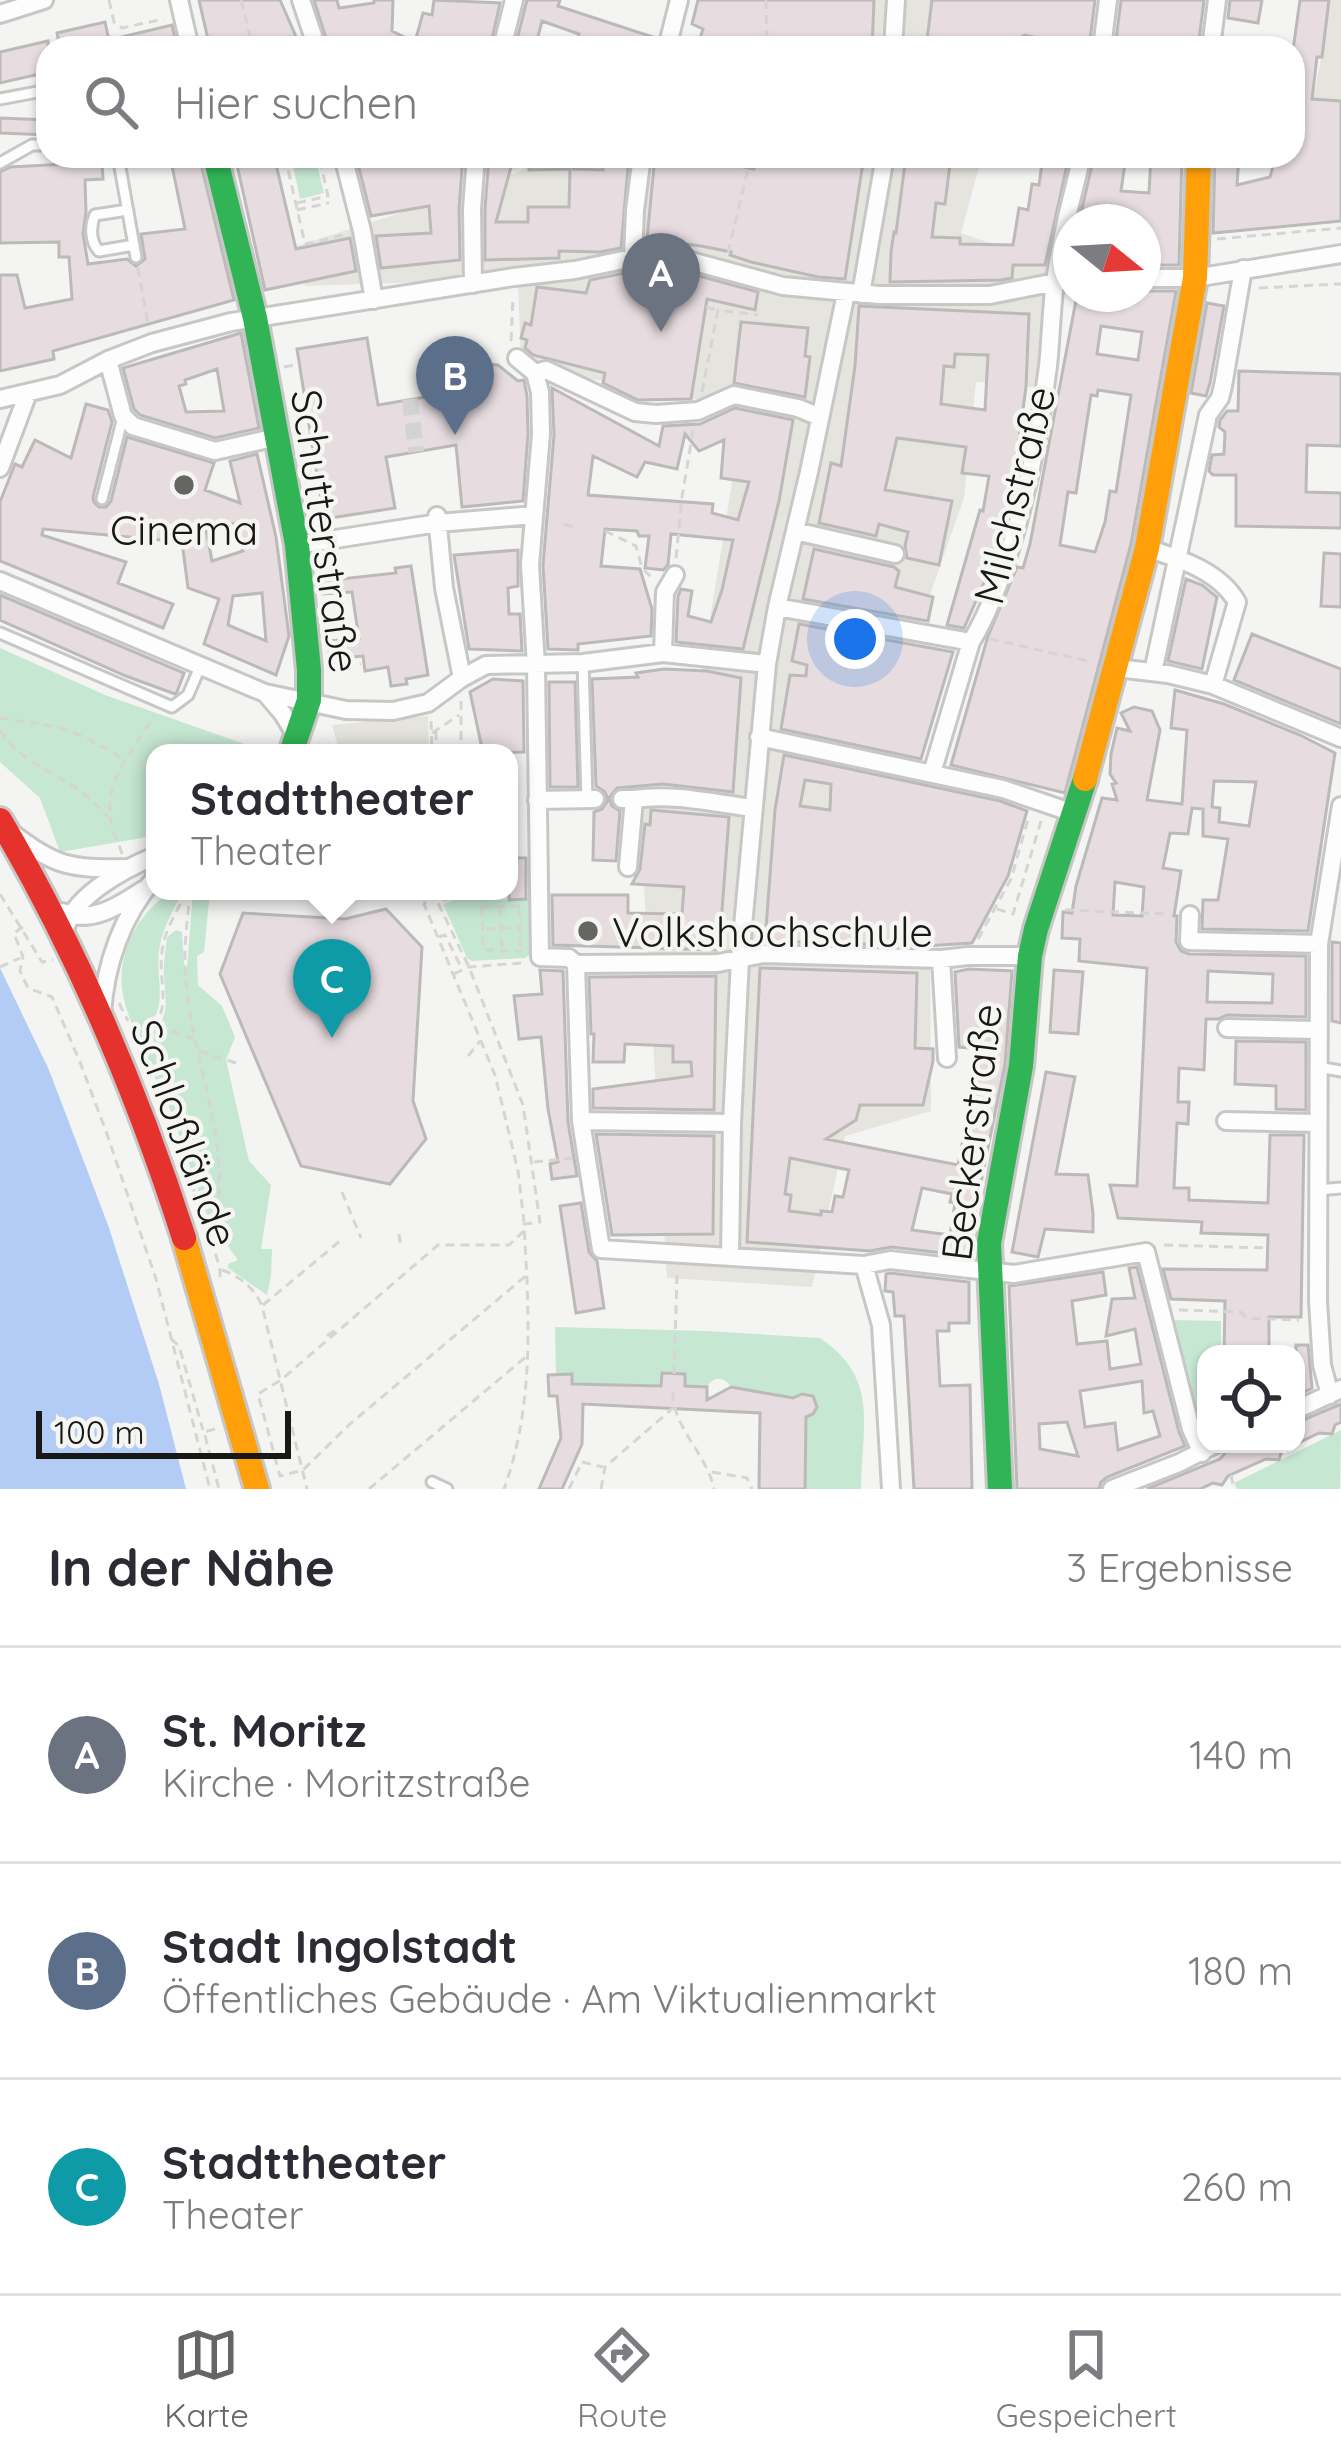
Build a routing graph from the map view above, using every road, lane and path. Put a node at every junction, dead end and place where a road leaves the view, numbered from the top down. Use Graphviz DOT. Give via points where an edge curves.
graph roads {
  1 [pos="44,0"];
  2 [pos="109,0"];
  3 [pos="241,0"];
  4 [pos="301,0"];
  5 [pos="514,0"];
  6 [pos="679,0"];
  7 [pos="766,0"];
  8 [pos="896,0"];
  9 [pos="1108,0"];
  10 [pos="1217,0"];
  11 [pos="181,8"];
  12 [pos="0,14"];
  13 [pos="250,36"];
  14 [pos="312,36"];
  15 [pos="505,36"];
  16 [pos="670,36"];
  17 [pos="767,36"];
  18 [pos="894,36"];
  19 [pos="1104,36"];
  20 [pos="1212,36"];
  21 [pos="36,92"];
  22 [pos="0,99"];
  23 [pos="36,145"];
  24 [pos="0,163"];
  25 [pos="120,168"];
  26 [pos="217,168"];
  27 [pos="288,168"];
  28 [pos="330,168"];
  29 [pos="334,168"];
  30 [pos="475,168"];
  31 [pos="640,168"];
  32 [pos="748,168"];
  33 [pos="882,168"];
  34 [pos="1080,168"];
  35 [pos="1199,168"];
  36 [pos="1075,204"];
  37 [pos="296,206"];
  38 [pos="128,210"];
  39 [pos="1341,228"];
  40 [pos="362,231"];
  41 [pos="1196,241"];
  42 [pos="135,251"];
  43 [pos="1341,254"];
  44 [pos="633,258"];
  45 [pos="724,268"];
  46 [pos="1243,269"];
  47 [pos="514,277"];
  48 [pos="1161,278"];
  49 [pos="1195,278"];
  50 [pos="1053,282"];
  51 [pos="473,284"];
  52 [pos="1341,284"];
  53 [pos="1240,290"];
  54 [pos="862,294"];
  55 [pos="374,300"];
  56 [pos="706,307"];
  57 [pos="718,310"];
  58 [pos="1057,312"];
  59 [pos="758,315"];
  60 [pos="255,318"];
  61 [pos="512,328"];
  62 [pos="523,330"];
  63 [pos="152,343"];
  64 [pos="517,358"];
  65 [pos="108,360"];
  66 [pos="535,374"];
  67 [pos="28,394"];
  68 [pos="0,399"];
  69 [pos="698,411"];
  70 [pos="123,416"];
  71 [pos="820,417"];
  72 [pos="277,437"];
  73 [pos="0,468"];
  74 [pos="102,499"];
  75 [pos="534,512"];
  76 [pos="438,524"];
  77 [pos="564,524"];
  78 [pos="579,529"];
  79 [pos="605,531"];
  80 [pos="795,531"];
  81 [pos="297,545"];
  82 [pos="1147,548"];
  83 [pos="895,554"];
  84 [pos="1179,558"];
  85 [pos="642,568"];
  86 [pos="675,575"];
  87 [pos="0,580"];
  88 [pos="777,608"];
  89 [pos="0,633"];
  90 [pos="966,641"];
  91 [pos="663,653"];
  92 [pos="583,663"];
  93 [pos="362,664"];
  94 [pos="767,664"];
  95 [pos="539,665"];
  96 [pos="200,667"];
  97 [pos="328,667"];
  98 [pos="1117,668"];
  99 [pos="1154,672"];
  100 [pos="462,678"];
  101 [pos="1214,685"];
  102 [pos="265,693"];
  103 [pos="309,700"];
  104 [pos="160,703"];
  105 [pos="160,717"];
  106 [pos="0,718"];
  107 [pos="156,723"];
  108 [pos="431,724"];
  109 [pos="0,730"];
  110 [pos="434,731"];
  111 [pos="759,737"];
  112 [pos="1341,738"];
  113 [pos="294,744"];
  114 [pos="296,744"];
  115 [pos="434,744"];
  116 [pos="461,744"];
  117 [pos="125,760"];
  118 [pos="928,772"];
  119 [pos="591,799"];
  120 [pos="537,800"];
  121 [pos="1040,802"];
  122 [pos="752,808"];
  123 [pos="1341,811"];
  124 [pos="1076,814"];
  125 [pos="110,818"];
  126 [pos="2,823"];
  127 [pos="146,860"];
  128 [pos="628,867"];
  129 [pos="127,868"];
  130 [pos="146,886"];
  131 [pos="146,890"];
  132 [pos="0,894"];
  133 [pos="184,900"];
  134 [pos="188,900"];
  135 [pos="428,900"];
  136 [pos="442,900"];
  137 [pos="482,900"];
  138 [pos="519,906"];
  139 [pos="540,906"];
  140 [pos="482,907"];
  141 [pos="500,907"];
  142 [pos="995,908"];
  143 [pos="1190,915"];
  144 [pos="1040,919"];
  145 [pos="23,927"];
  146 [pos="66,927"];
  147 [pos="520,927"];
  148 [pos="501,928"];
  149 [pos="483,929"];
  150 [pos="437,938"];
  151 [pos="1319,944"];
  152 [pos="520,949"];
  153 [pos="502,950"];
  154 [pos="968,956"];
  155 [pos="1030,956"];
  156 [pos="23,957"];
  157 [pos="740,958"];
  158 [pos="535,959"];
  159 [pos="941,959"];
  160 [pos="42,962"];
  161 [pos="576,964"];
  162 [pos="0,967"];
  163 [pos="466,968"];
  164 [pos="454,974"];
  165 [pos="102,1017"];
  166 [pos="155,1026"];
  167 [pos="1227,1028"];
  168 [pos="1318,1030"];
  169 [pos="142,1037"];
  170 [pos="195,1039"];
  171 [pos="482,1040"];
  172 [pos="198,1051"];
  173 [pos="468,1056"];
  174 [pos="947,1058"];
  175 [pos="236,1064"];
  176 [pos="1318,1067"];
  177 [pos="1341,1071"];
  178 [pos="1226,1120"];
  179 [pos="581,1121"];
  180 [pos="732,1123"];
  181 [pos="1317,1124"];
  182 [pos="587,1157"];
  183 [pos="532,1162"];
  184 [pos="1341,1189"];
  185 [pos="1317,1190"];
  186 [pos="342,1192"];
  187 [pos="524,1224"];
  188 [pos="524,1231"];
  189 [pos="399,1234"];
  190 [pos="361,1238"];
  191 [pos="1268,1248"];
  192 [pos="401,1249"];
  193 [pos="1146,1252"];
  194 [pos="342,1254"];
  195 [pos="677,1254"];
  196 [pos="730,1257"];
  197 [pos="864,1265"];
  198 [pos="220,1269"];
  199 [pos="979,1269"];
  200 [pos="528,1274"];
  201 [pos="220,1282"];
  202 [pos="262,1306"];
  203 [pos="1160,1309"];
  204 [pos="1319,1320"];
  205 [pos="335,1330"];
  206 [pos="327,1336"];
  207 [pos="170,1339"];
  208 [pos="529,1354"];
  209 [pos="674,1374"];
  210 [pos="280,1380"];
  211 [pos="251,1392"];
  212 [pos="673,1392"];
  213 [pos="1336,1392"];
  214 [pos="1305,1406"];
  215 [pos="673,1408"];
  216 [pos="217,1429"];
  217 [pos="204,1432"];
  218 [pos="1197,1435"];
  219 [pos="1197,1453"];
  220 [pos="605,1467"];
  221 [pos="303,1470"];
  222 [pos="710,1472"];
  223 [pos="1231,1474"];
  224 [pos="432,1482"];
  225 [pos="266,1484"];
  226 [pos="210,1489"];
  227 [pos="219,1489"];
  228 [pos="307,1489"];
  229 [pos="369,1489"];
  230 [pos="447,1489"];
  231 [pos="504,1489"];
  232 [pos="568,1489"];
  233 [pos="601,1489"];
  234 [pos="714,1489"];
  235 [pos="752,1489"];
  236 [pos="891,1489"];
  237 [pos="1000,1489"];
  238 [pos="1112,1489"];
  239 [pos="1234,1489"];
  1 -- 12 [label="street"];
  2 -- 11 [label="path" via="122,28"];
  3 -- 13 [label="path"];
  4 -- 14 [label="street"];
  5 -- 15 [label="street"];
  6 -- 16 [label="street"];
  7 -- 17 [label="path"];
  8 -- 18 [label="street"];
  9 -- 19 [label="street"];
  10 -- 20 [label="street"];
  21 -- 22 [label="lane"];
  23 -- 24 [label="lane"];
  25 -- 38 [label="lane"];
  26 -- 60 [label="street, Schutterstraße"];
  27 -- 37 [label="path"];
  28 -- 37 [label="path" via="328,196"];
  29 -- 40 [label="street"];
  30 -- 51 [label="street"];
  31 -- 44 [label="street"];
  32 -- 45 [label="path"];
  33 -- 54 [label="street"];
  34 -- 36 [label="street, Milchstraße"];
  35 -- 41 [label="street, Beckerstraße"];
  37 -- 40 [label="path" via="305,244"];
  38 -- 42 [label="lane"];
  38 -- 42 [label="lane" via="95,215 93,242 100,251"];
  39 -- 41 [label="path"];
  40 -- 55 [label="street"];
  41 -- 49 [label="street, Beckerstraße"];
  42 -- 63 [label="path"];
  43 -- 46 [label="street"];
  44 -- 45 [label="street"];
  44 -- 47 [label="street"];
  45 -- 54 [label="street" via="783,286"];
  46 -- 49 [label="street"];
  46 -- 53 [label="street"];
  47 -- 51 [label="street"];
  47 -- 61 [label="path"];
  48 -- 49 [label="street"];
  49 -- 82 [label="street, Beckerstraße"];
  50 -- 54 [label="street" via="990,295"];
  51 -- 55 [label="street"];
  52 -- 53 [label="path"];
  53 -- 84 [label="street"];
  54 -- 71 [label="street"];
  55 -- 60 [label="street"];
  56 -- 57 [label="path"];
  57 -- 59 [label="path"];
  57 -- 69 [label="path"];
  58 -- 90 [label="street, Milchstraße" via="1004,566"];
  60 -- 63 [label="street"];
  60 -- 72 [label="street, Schutterstraße"];
  61 -- 62 [label="path"];
  61 -- 64 [label="path"];
  63 -- 65 [label="street"];
  64 -- 66 [label="street"];
  65 -- 67 [label="street"];
  65 -- 70 [label="street"];
  66 -- 69 [label="street" via="546,370 635,412"];
  66 -- 75 [label="street" via="541,434"];
  67 -- 68 [label="street"];
  67 -- 73 [label="street"];
  69 -- 71 [label="street" via="734,395"];
  69 -- 86 [label="path"];
  70 -- 72 [label="street" via="215,451"];
  70 -- 74 [label="lane"];
  71 -- 80 [label="street"];
  72 -- 81 [label="street, Schutterstraße"];
  75 -- 76 [label="street"];
  75 -- 95 [label="street"];
  76 -- 81 [label="street"];
  76 -- 100 [label="street"];
  77 -- 78 [label="path"];
  79 -- 85 [label="path" via="636,546"];
  80 -- 83 [label="street"];
  80 -- 88 [label="street"];
  81 -- 103 [label="street, Schutterstraße"];
  82 -- 84 [label="street"];
  82 -- 98 [label="street, Beckerstraße"];
  84 -- 99 [label="street"];
  84 -- 101 [label="street" via="1223,580 1238,602"];
  86 -- 91 [label="street" via="664,592"];
  87 -- 96 [label="street"];
  88 -- 90 [label="street"];
  88 -- 94 [label="street"];
  89 -- 104 [label="lane"];
  90 -- 98 [label="path" via="989,639"];
  90 -- 118 [label="street, Milchstraße"];
  91 -- 92 [label="street"];
  91 -- 94 [label="street"];
  92 -- 95 [label="street"];
  92 -- 119 [label="lane"];
  93 -- 97 [label="path"];
  94 -- 111 [label="street"];
  95 -- 100 [label="street" via="486,665"];
  95 -- 120 [label="street"];
  96 -- 102 [label="street"];
  96 -- 104 [label="lane" via="188,695 172,706"];
  98 -- 99 [label="street"];
  98 -- 124 [label="street, Beckerstraße"];
  99 -- 101 [label="street"];
  100 -- 103 [label="street" via="428,704 393,711"];
  101 -- 112 [label="street"];
  102 -- 103 [label="street"];
  102 -- 113 [label="street"];
  103 -- 114 [label="street, Schutterstraße"];
  104 -- 117 [label="path"];
  105 -- 107 [label="path"];
  106 -- 117 [label="path" via="85,736"];
  108 -- 110 [label="path"];
  109 -- 125 [label="path" via="38,769 90,797"];
  110 -- 115 [label="path"];
  110 -- 116 [label="path" via="460,717"];
  111 -- 118 [label="street"];
  111 -- 122 [label="street"];
  117 -- 125 [label="path"];
  118 -- 121 [label="street"];
  119 -- 120 [label="street"];
  120 -- 139 [label="street"];
  121 -- 124 [label="street"];
  121 -- 142 [label="path"];
  121 -- 142 [label="path" via="1013,914"];
  122 -- 128 [label="street" via="628,799"];
  122 -- 157 [label="street"];
  123 -- 151 [label="street"];
  124 -- 144 [label="street, Beckerstraße"];
  125 -- 129 [label="path"];
  126 -- 129 [label="street" via="51,860 78,869"];
  126 -- 146 [label="street, Schloßlände"];
  127 -- 129 [label="street"];
  129 -- 146 [label="street" via="81,902"];
  130 -- 146 [label="street"];
  131 -- 165 [label="street" via="118,938"];
  132 -- 145 [label="path"];
  133 -- 166 [label="path" via="163,944 164,1001"];
  134 -- 170 [label="path" via="185,967"];
  135 -- 150 [label="path"];
  136 -- 163 [label="path"];
  137 -- 140 [label="path"];
  138 -- 139 [label="path"];
  138 -- 141 [label="path"];
  138 -- 147 [label="path"];
  139 -- 158 [label="street"];
  140 -- 141 [label="path"];
  140 -- 149 [label="path"];
  141 -- 148 [label="path"];
  142 -- 154 [label="path"];
  143 -- 144 [label="path"];
  143 -- 151 [label="street" via="1189,941"];
  144 -- 155 [label="street, Beckerstraße"];
  145 -- 156 [label="path" via="14,933"];
  145 -- 160 [label="path"];
  146 -- 165 [label="street, Schloßlände"];
  147 -- 148 [label="path"];
  147 -- 152 [label="path"];
  148 -- 149 [label="path"];
  148 -- 153 [label="path"];
  149 -- 153 [label="path" via="484,950"];
  150 -- 163 [label="path" via="445,934"];
  150 -- 164 [label="path"];
  151 -- 168 [label="street"];
  152 -- 153 [label="path"];
  152 -- 158 [label="path"];
  154 -- 155 [label="street"];
  154 -- 159 [label="street"];
  155 -- 199 [label="street, Beckerstraße" via="1021,1066"];
  156 -- 162 [label="path"];
  156 -- 207 [label="path" via="28,988 52,997 80,1061"];
  157 -- 159 [label="street"];
  157 -- 161 [label="street"];
  157 -- 180 [label="street"];
  158 -- 161 [label="street"];
  158 -- 163 [label="path"];
  159 -- 174 [label="street"];
  161 -- 179 [label="street"];
  163 -- 164 [label="path"];
  163 -- 183 [label="path" via="523,1106"];
  164 -- 171 [label="path"];
  165 -- 225 [label="street, Schloßlände"];
  166 -- 169 [label="path"];
  166 -- 170 [label="path"];
  167 -- 168 [label="street"];
  168 -- 176 [label="street"];
  170 -- 172 [label="path"];
  171 -- 173 [label="path"];
  171 -- 187 [label="path" via="507,1120"];
  172 -- 175 [label="path"];
  172 -- 198 [label="path" via="217,1154 212,1239"];
  176 -- 177 [label="lane"];
  176 -- 181 [label="street"];
  178 -- 181 [label="street"];
  179 -- 180 [label="street"];
  179 -- 182 [label="street"];
  180 -- 196 [label="street"];
  181 -- 185 [label="street"];
  182 -- 183 [label="path"];
  182 -- 195 [label="street" via="601,1249"];
  183 -- 187 [label="path" via="540,1222"];
  184 -- 185 [label="lane"];
  185 -- 204 [label="street"];
  186 -- 190 [label="path"];
  187 -- 188 [label="path"];
  188 -- 200 [label="path"];
  188 -- 210 [label="path" via="509,1246 438,1245"];
  189 -- 192 [label="path"];
  191 -- 193 [label="path" via="1163,1245"];
  193 -- 199 [label="street" via="1014,1274"];
  193 -- 203 [label="street"];
  194 -- 202 [label="path" via="340,1241"];
  195 -- 196 [label="street"];
  195 -- 209 [label="path"];
  196 -- 197 [label="street"];
  197 -- 199 [label="street"];
  197 -- 236 [label="street" via="881,1325"];
  198 -- 201 [label="path"];
  198 -- 202 [label="path" via="257,1293"];
  199 -- 237 [label="street, Beckerstraße"];
  200 -- 208 [label="path"];
  200 -- 221 [label="path"];
  202 -- 210 [label="path"];
  203 -- 204 [label="path"];
  203 -- 218 [label="street"];
  204 -- 213 [label="street" via="1322,1366"];
  205 -- 206 [label="path"];
  207 -- 217 [label="path" via="179,1346"];
  207 -- 226 [label="path"];
  208 -- 229 [label="path"];
  208 -- 231 [label="path" via="524,1416"];
  210 -- 221 [label="path"];
  210 -- 221 [label="path" via="258,1394 280,1476"];
  211 -- 225 [label="path"];
  212 -- 215 [label="path"];
  213 -- 214 [label="street"];
  215 -- 220 [label="path"];
  215 -- 222 [label="path"];
  216 -- 217 [label="path"];
  217 -- 227 [label="path"];
  219 -- 238 [label="street"];
  220 -- 232 [label="path" via="582,1462"];
  220 -- 233 [label="path"];
  221 -- 228 [label="path"];
  222 -- 234 [label="path"];
  222 -- 235 [label="path" via="747,1478"];
  223 -- 239 [label="path"];
  224 -- 230 [label="lane"];
}
